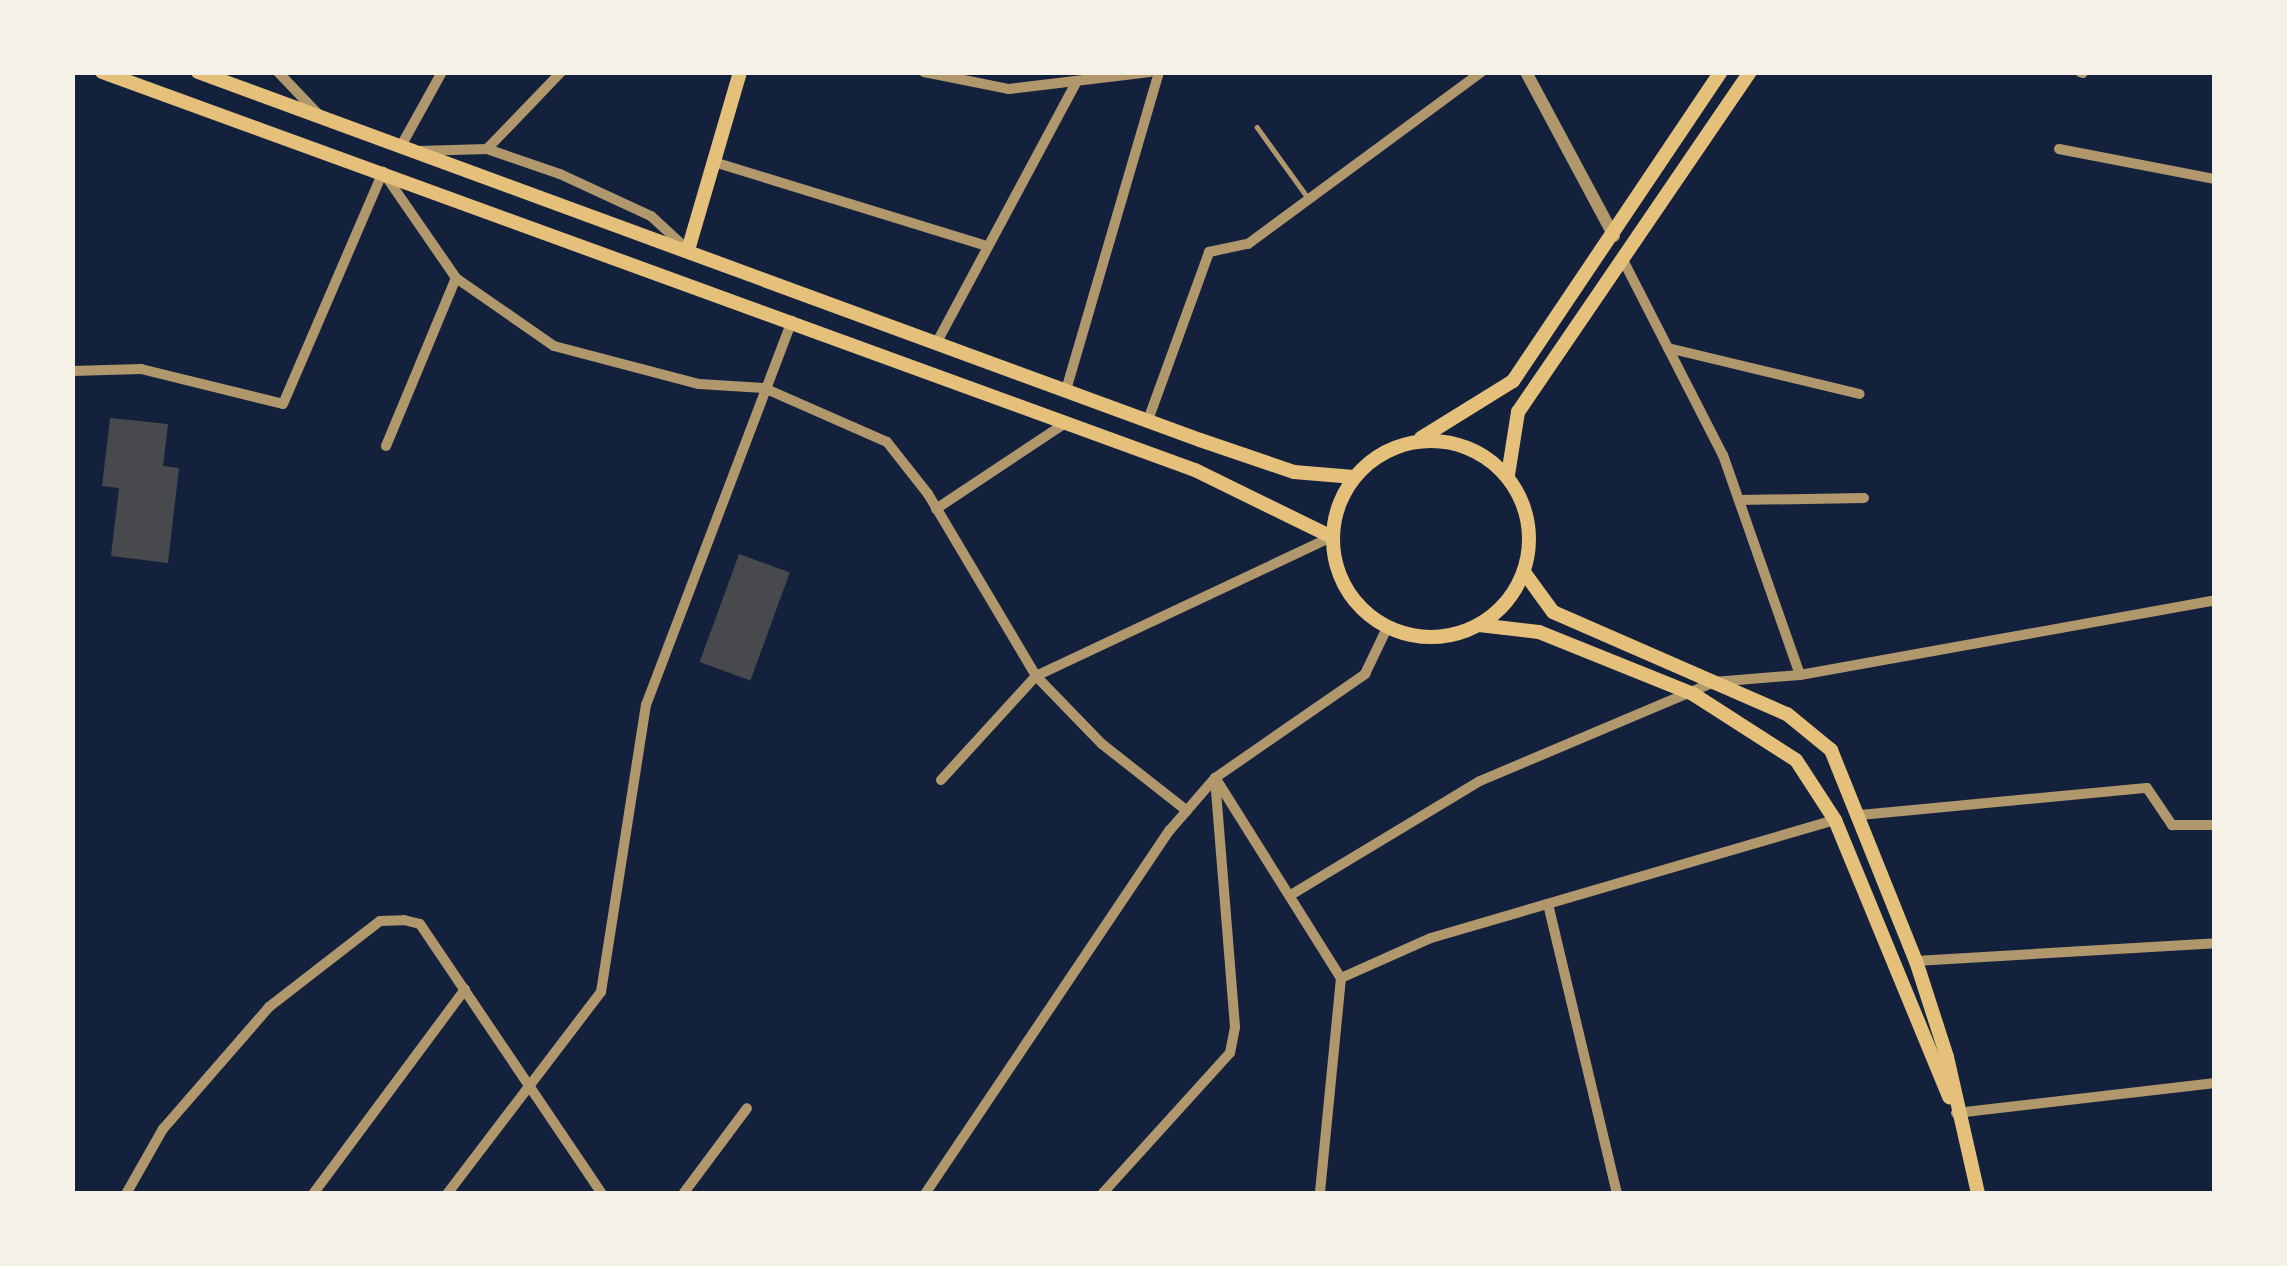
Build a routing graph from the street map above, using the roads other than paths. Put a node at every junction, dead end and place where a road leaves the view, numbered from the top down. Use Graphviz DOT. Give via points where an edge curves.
graph roads {
  1 [pos="102,72"];
  2 [pos="198,72"];
  3 [pos="278,72"];
  4 [pos="542,72"];
  5 [pos="740,72"];
  6 [pos="924,72"];
  7 [pos="1018,72"];
  8 [pos="1154,72"];
  9 [pos="1481,72"];
  10 [pos="1526,72"];
  11 [pos="1721,72"];
  12 [pos="1750,72"];
  13 [pos="439,74"];
  14 [pos="558,77"];
  15 [pos="1076,85"];
  16 [pos="1019,89"];
  17 [pos="321,117"];
  18 [pos="1257,127"];
  19 [pos="409,148"];
  20 [pos="487,149"];
  21 [pos="2059,149"];
  22 [pos="714,162"];
  23 [pos="383,172"];
  24 [pos="2215,179"];
  25 [pos="1309,199"];
  26 [pos="1614,236"];
  27 [pos="983,244"];
  28 [pos="688,250"];
  29 [pos="1623,260"];
  30 [pos="456,278"];
  31 [pos="792,320"];
  32 [pos="937,342"];
  33 [pos="1668,348"];
  34 [pos="72,371"];
  35 [pos="764,388"];
  36 [pos="1066,390"];
  37 [pos="1860,394"];
  38 [pos="1148,420"];
  39 [pos="1067,422"];
  40 [pos="1416,441"];
  41 [pos="386,446"];
  42 [pos="1508,475"];
  43 [pos="1354,477"];
  44 [pos="1864,498"];
  45 [pos="1739,500"];
  46 [pos="936,509"];
  47 [pos="1332,537"];
  48 [pos="1524,572"];
  49 [pos="2215,600"];
  50 [pos="1479,625"];
  51 [pos="1387,628"];
  52 [pos="1800,675"];
  53 [pos="1036,676"];
  54 [pos="1714,682"];
  55 [pos="1693,694"];
  56 [pos="1215,778"];
  57 [pos="941,780"];
  58 [pos="1187,811"];
  59 [pos="1860,814"];
  60 [pos="1835,820"];
  61 [pos="2215,825"];
  62 [pos="1294,893"];
  63 [pos="1548,904"];
  64 [pos="2215,943"];
  65 [pos="1916,961"];
  66 [pos="1342,978"];
  67 [pos="465,989"];
  68 [pos="526,1081"];
  69 [pos="2215,1083"];
  70 [pos="747,1108"];
  71 [pos="1956,1113"];
  72 [pos="126,1194"];
  73 [pos="313,1194"];
  74 [pos="447,1194"];
  75 [pos="602,1194"];
  76 [pos="683,1194"];
  77 [pos="925,1194"];
  78 [pos="1102,1194"];
  79 [pos="1320,1194"];
  80 [pos="1617,1194"];
  81 [pos="1978,1194"];
  1 -- 23 [label="main road"];
  2 -- 17 [label="main road"];
  3 -- 17 [label="street"];
  4 -- 14 [label="street"];
  5 -- 22 [label="main road"];
  6 -- 16 [label="street"];
  7 -- 16 [label="street"];
  8 -- 15 [label="street"];
  8 -- 36 [label="street"];
  9 -- 25 [label="street"];
  10 -- 26 [label="street"];
  11 -- 26 [label="main road"];
  12 -- 29 [label="main road"];
  13 -- 19 [label="street"];
  14 -- 20 [label="street"];
  15 -- 16 [label="street"];
  15 -- 27 [label="street"];
  17 -- 19 [label="main road"];
  18 -- 25 [label="lane"];
  19 -- 20 [label="street"];
  19 -- 28 [label="main road"];
  20 -- 28 [label="street" via="651,216"];
  21 -- 24 [label="street"];
  22 -- 27 [label="street"];
  22 -- 28 [label="main road"];
  23 -- 30 [label="street"];
  23 -- 31 [label="main road"];
  23 -- 34 [label="street" via="283,404 141,369"];
  25 -- 38 [label="street" via="1248,244 1209,252"];
  26 -- 40 [label="main road" via="1514,381"];
  27 -- 32 [label="street"];
  28 -- 32 [label="main road"];
  29 -- 33 [label="street"];
  29 -- 42 [label="main road" via="1518,412"];
  30 -- 35 [label="street" via="554,346 700,384"];
  30 -- 41 [label="street"];
  31 -- 35 [label="street"];
  31 -- 39 [label="main road"];
  32 -- 36 [label="main road"];
  33 -- 37 [label="street"];
  33 -- 45 [label="street"];
  35 -- 46 [label="street" via="887,442"];
  35 -- 68 [label="street" via="646,705 610,968 601,992"];
  36 -- 38 [label="main road"];
  38 -- 43 [label="main road" via="1294,472"];
  39 -- 46 [label="street"];
  39 -- 47 [label="main road" via="1195,470"];
  40 -- 42 [label="main road" via="1450,441"];
  40 -- 43 [label="main road"];
  42 -- 48 [label="main road" via="1529,526"];
  43 -- 47 [label="main road"];
  44 -- 45 [label="street"];
  45 -- 52 [label="street"];
  46 -- 53 [label="street"];
  47 -- 51 [label="main road" via="1346,590"];
  47 -- 53 [label="street"];
  48 -- 50 [label="main road" via="1506,604"];
  48 -- 54 [label="main road" via="1553,612"];
  49 -- 52 [label="street"];
  50 -- 51 [label="main road" via="1438,638"];
  50 -- 55 [label="main road" via="1539,632"];
  51 -- 56 [label="street" via="1365,674"];
  52 -- 54 [label="street"];
  53 -- 57 [label="street"];
  53 -- 58 [label="street" via="1102,744"];
  54 -- 55 [label="street"];
  54 -- 59 [label="main road" via="1821,738"];
  55 -- 60 [label="main road" via="1796,760"];
  55 -- 62 [label="street" via="1480,781"];
  56 -- 58 [label="street"];
  56 -- 62 [label="street"];
  56 -- 78 [label="street" via="1235,1027 1230,1053"];
  58 -- 77 [label="street"];
  59 -- 61 [label="street" via="2147,788 2172,825"];
  59 -- 65 [label="main road"];
  60 -- 63 [label="street"];
  60 -- 71 [label="main road"];
  62 -- 66 [label="street"];
  63 -- 66 [label="street" via="1431,938"];
  63 -- 80 [label="street"];
  64 -- 65 [label="street"];
  65 -- 71 [label="main road"];
  66 -- 79 [label="street"];
  67 -- 68 [label="street"];
  67 -- 72 [label="street" via="420,924 380,921 269,1007 164,1129"];
  67 -- 73 [label="street"];
  68 -- 74 [label="street"];
  68 -- 75 [label="street"];
  69 -- 71 [label="street"];
  70 -- 76 [label="street"];
  71 -- 81 [label="main road"];
}
